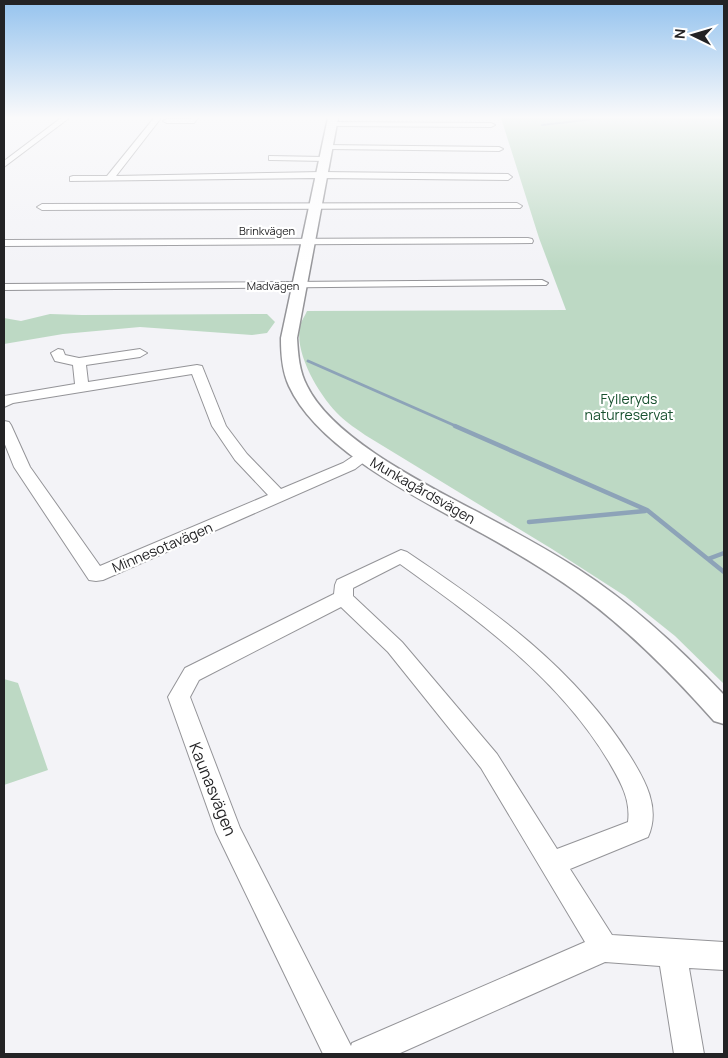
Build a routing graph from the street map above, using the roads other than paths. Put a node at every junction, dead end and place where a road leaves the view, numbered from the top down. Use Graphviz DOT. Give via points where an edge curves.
graph roads {
  1 [pos="119,167"];
  2 [pos="237,167"];
  3 [pos="323,167"];
  4 [pos="404,167"];
  5 [pos="508,177"];
  6 [pos="110,178"];
  7 [pos="73,179"];
  8 [pos="315,206"];
  9 [pos="517,206"];
  10 [pos="42,207"];
  11 [pos="528,241"];
  12 [pos="307,242"];
  13 [pos="6,243"];
  14 [pos="542,283"];
  15 [pos="301,285"];
  16 [pos="4,287"];
  17 [pos="58,353"];
  18 [pos="140,353"];
  19 [pos="78,362"];
  20 [pos="82,388"];
  21 [pos="4,404"];
  22 [pos="4,425"];
  23 [pos="364,456"];
  24 [pos="278,496"];
  25 [pos="343,598"];
  26 [pos="724,713"];
  27 [pos="553,863"];
  28 [pos="604,948"];
  29 [pos="672,952"];
  30 [pos="724,956"];
  31 [pos="339,1054"];
  32 [pos="363,1054"];
  33 [pos="689,1054"];
  1 -- 6 [label="street"];
  2 -- 6 [label="street"];
  3 -- 8 [label="street, Munkagårdsvägen"];
  4 -- 5 [label="street"];
  6 -- 7 [label="street"];
  8 -- 9 [label="street"];
  8 -- 10 [label="street"];
  8 -- 12 [label="street, Munkagårdsvägen"];
  11 -- 12 [label="street, Brinkvägen"];
  12 -- 13 [label="street, Brinkvägen"];
  12 -- 15 [label="street, Munkagårdsvägen"];
  14 -- 15 [label="street, Madvägen"];
  15 -- 16 [label="street, Madvägen"];
  15 -- 23 [label="street, Munkagårdsvägen" via="289,338 294,376 305,398"];
  17 -- 19 [label="street" via="60,358"];
  18 -- 19 [label="street"];
  19 -- 20 [label="street"];
  20 -- 21 [label="street" via="9,399"];
  20 -- 24 [label="street" via="197,370 219,426 241,457"];
  22 -- 24 [label="street, Minnesotavägen" via="22,467 96,575"];
  23 -- 24 [label="street, Minnesotavägen" via="349,466"];
  23 -- 26 [label="street, Munkagårdsvägen" via="569,575 653,639"];
  25 -- 27 [label="street" via="395,647 489,761"];
  25 -- 27 [label="street" via="344,585 401,556 498,626 568,690 589,714 616,751 637,790 643,812 639,829"];
  25 -- 31 [label="street, Kaunasvägen" via="192,674 179,697 229,832"];
  27 -- 28 [label="street"];
  28 -- 29 [label="street"];
  28 -- 32 [label="street"];
  29 -- 30 [label="street"];
  29 -- 33 [label="street"];
}
